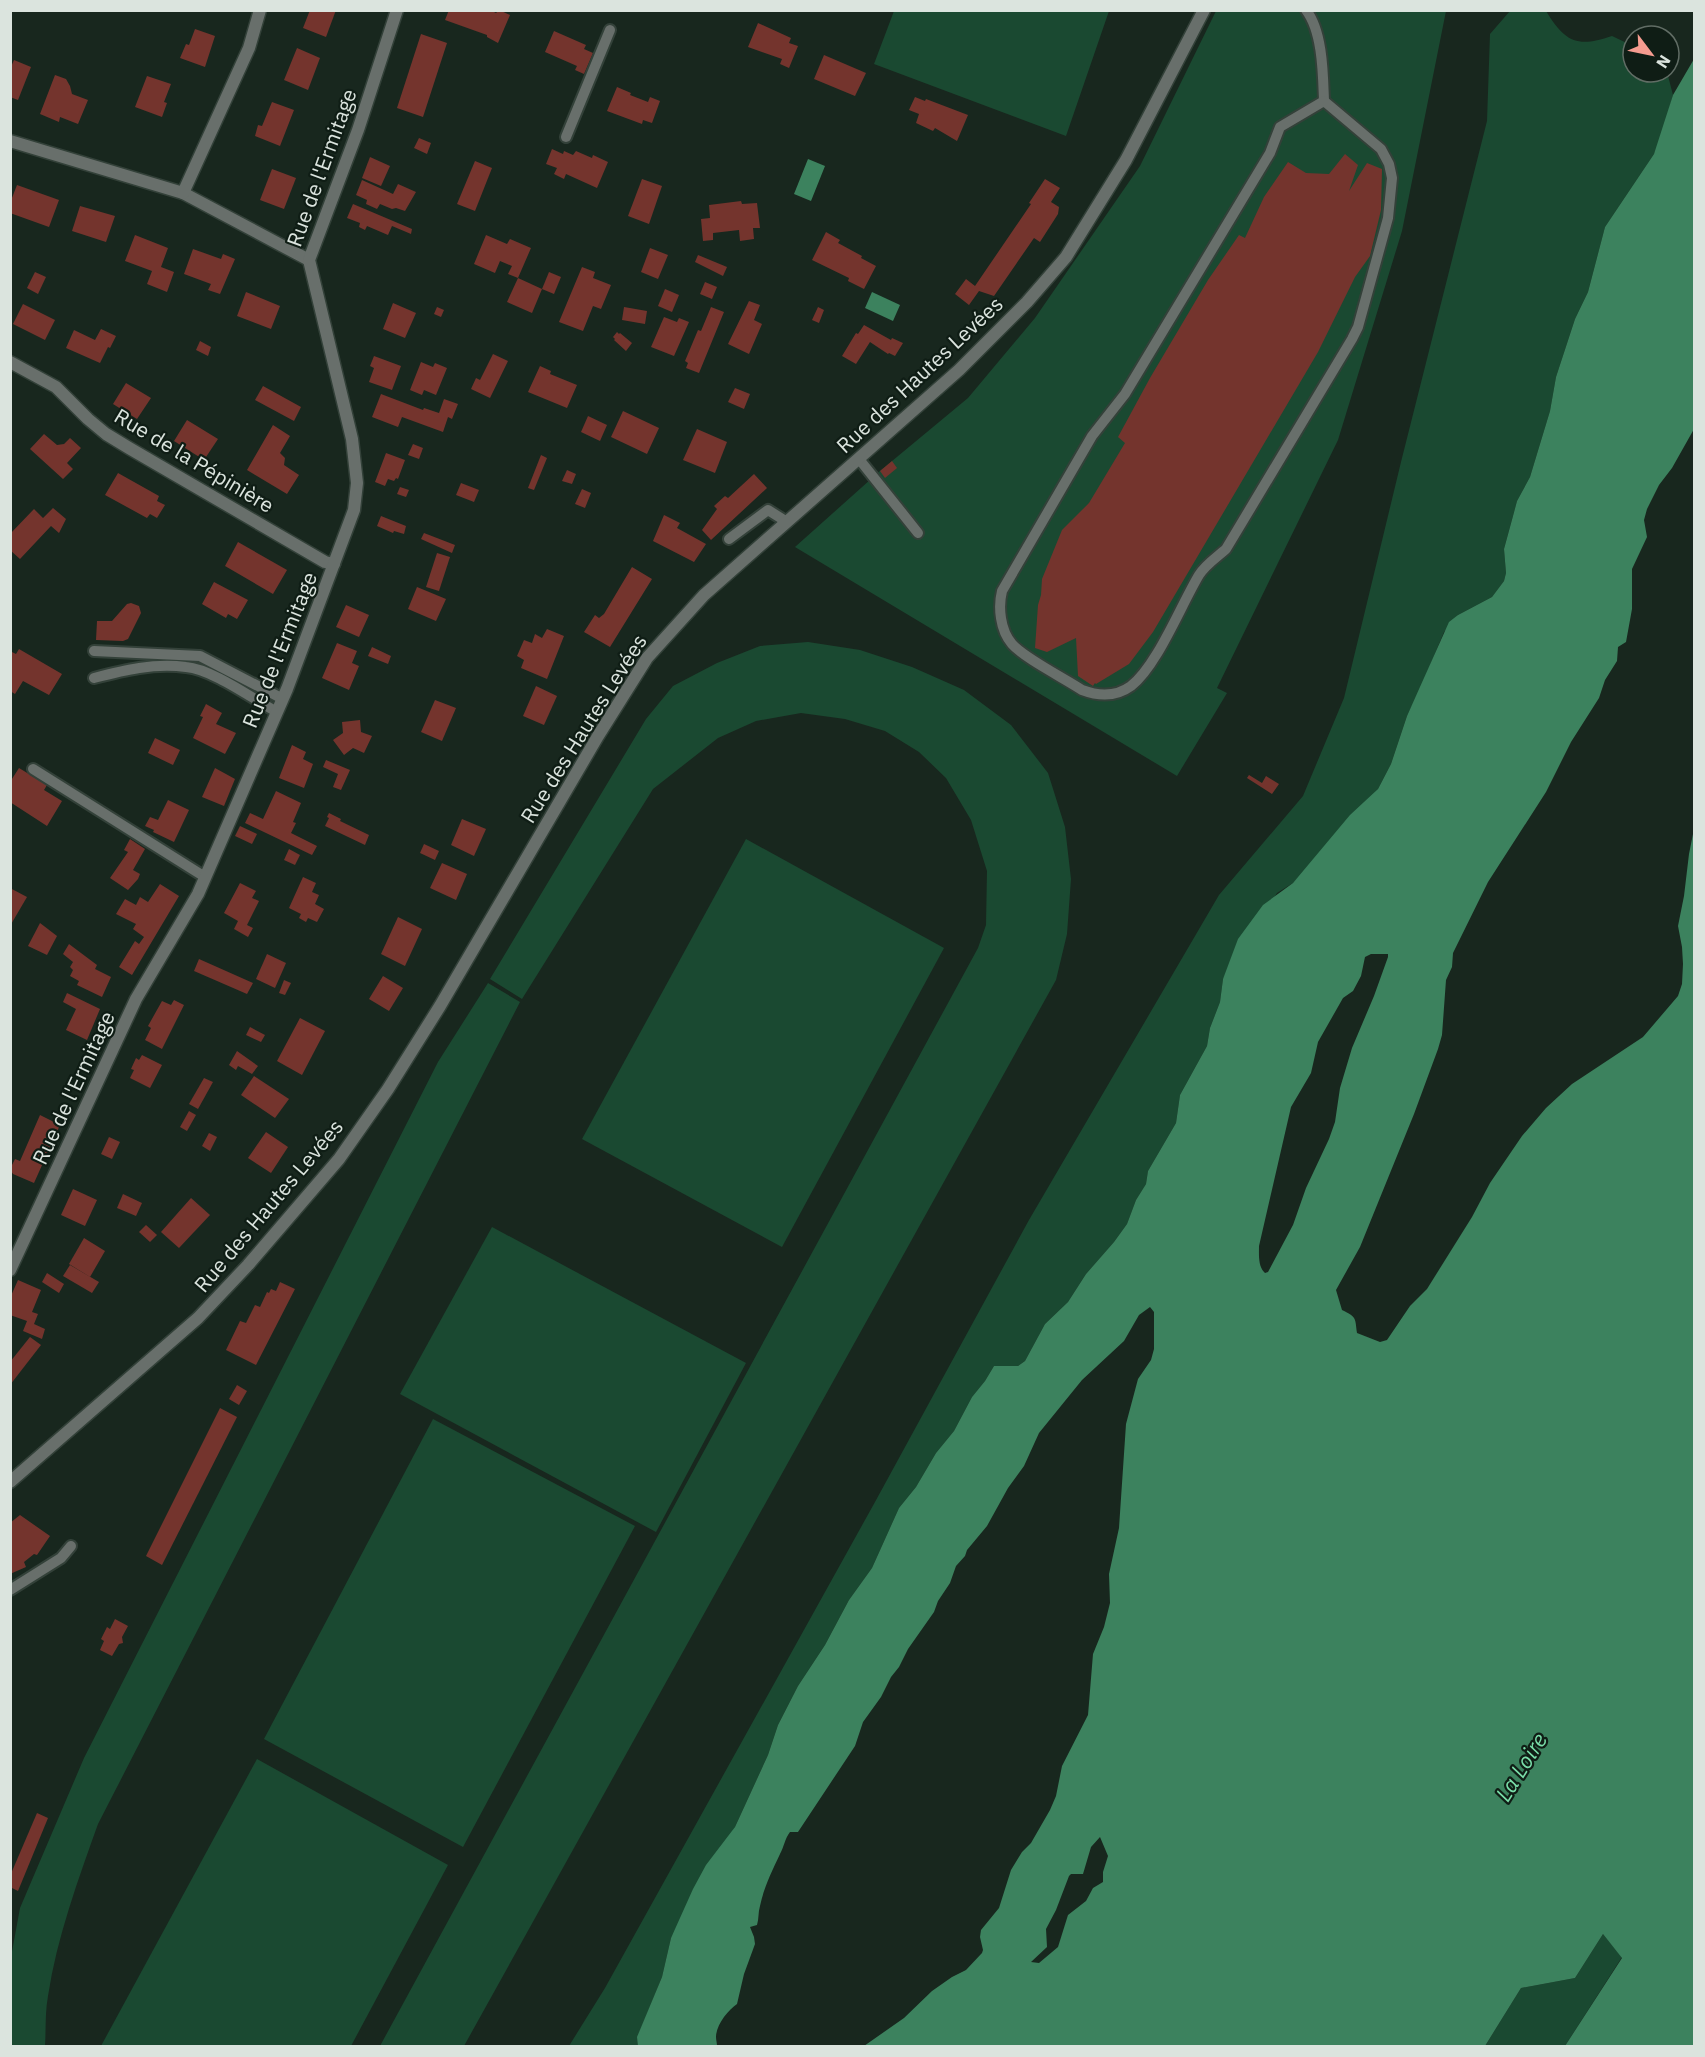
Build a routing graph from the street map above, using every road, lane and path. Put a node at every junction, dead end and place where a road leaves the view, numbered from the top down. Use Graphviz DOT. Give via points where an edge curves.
graph roads {
  1 [pos="260,10"];
  2 [pos="397,10"];
  3 [pos="1204,10"];
  4 [pos="1306,10"];
  5 [pos="610,30"];
  6 [pos="1324,101"];
  7 [pos="566,137"];
  8 [pos="10,141"];
  9 [pos="183,192"];
  10 [pos="309,260"];
  11 [pos="10,362"];
  12 [pos="860,459"];
  13 [pos="787,522"];
  14 [pos="918,533"];
  15 [pos="729,539"];
  16 [pos="334,564"];
  17 [pos="94,651"];
  18 [pos="94,678"];
  19 [pos="283,699"];
  20 [pos="277,712"];
  21 [pos="33,769"];
  22 [pos="205,877"];
  23 [pos="10,1270"];
  24 [pos="10,1482"];
  25 [pos="71,1546"];
  26 [pos="10,1590"];
  1 -- 9 [label="street" via="249,48"];
  2 -- 10 [label="street, Rue de l'Ermitage" via="358,130"];
  3 -- 12 [label="street, Rue des Hautes Levées" via="1126,160 1066,257 959,370"];
  4 -- 6 [label="lane" via="1321,52"];
  5 -- 7 [label="lane"];
  6 -- 6 [label="lane" via="1280,127 1270,153 1125,394 1092,436 1002,591 999,603 1011,643 1082,690 1107,695 1118,692 1130,687 1148,668 1201,572 1226,549 1358,327 1388,218 1392,178 1381,149"];
  8 -- 9 [label="street"];
  9 -- 10 [label="street"];
  10 -- 16 [label="street, Rue de l'Ermitage" via="352,439 357,483 354,510"];
  11 -- 16 [label="street, Rue de la Pépinière" via="56,387 88,419 129,448"];
  12 -- 13 [label="street, Rue des Hautes Levées"];
  12 -- 14 [label="lane"];
  13 -- 15 [label="lane" via="768,510"];
  13 -- 24 [label="street, Rue des Hautes Levées" via="704,594 647,658 440,1006 339,1160 198,1318"];
  16 -- 19 [label="street, Rue de l'Ermitage"];
  17 -- 19 [label="lane" via="200,656"];
  18 -- 20 [label="lane" via="136,667 187,667 206,672"];
  19 -- 20 [label="street, Rue de l'Ermitage"];
  20 -- 22 [label="street, Rue de l'Ermitage"];
  21 -- 22 [label="lane"];
  22 -- 23 [label="street, Rue de l'Ermitage" via="136,999"];
  25 -- 26 [label="lane" via="61,1558"];
}
